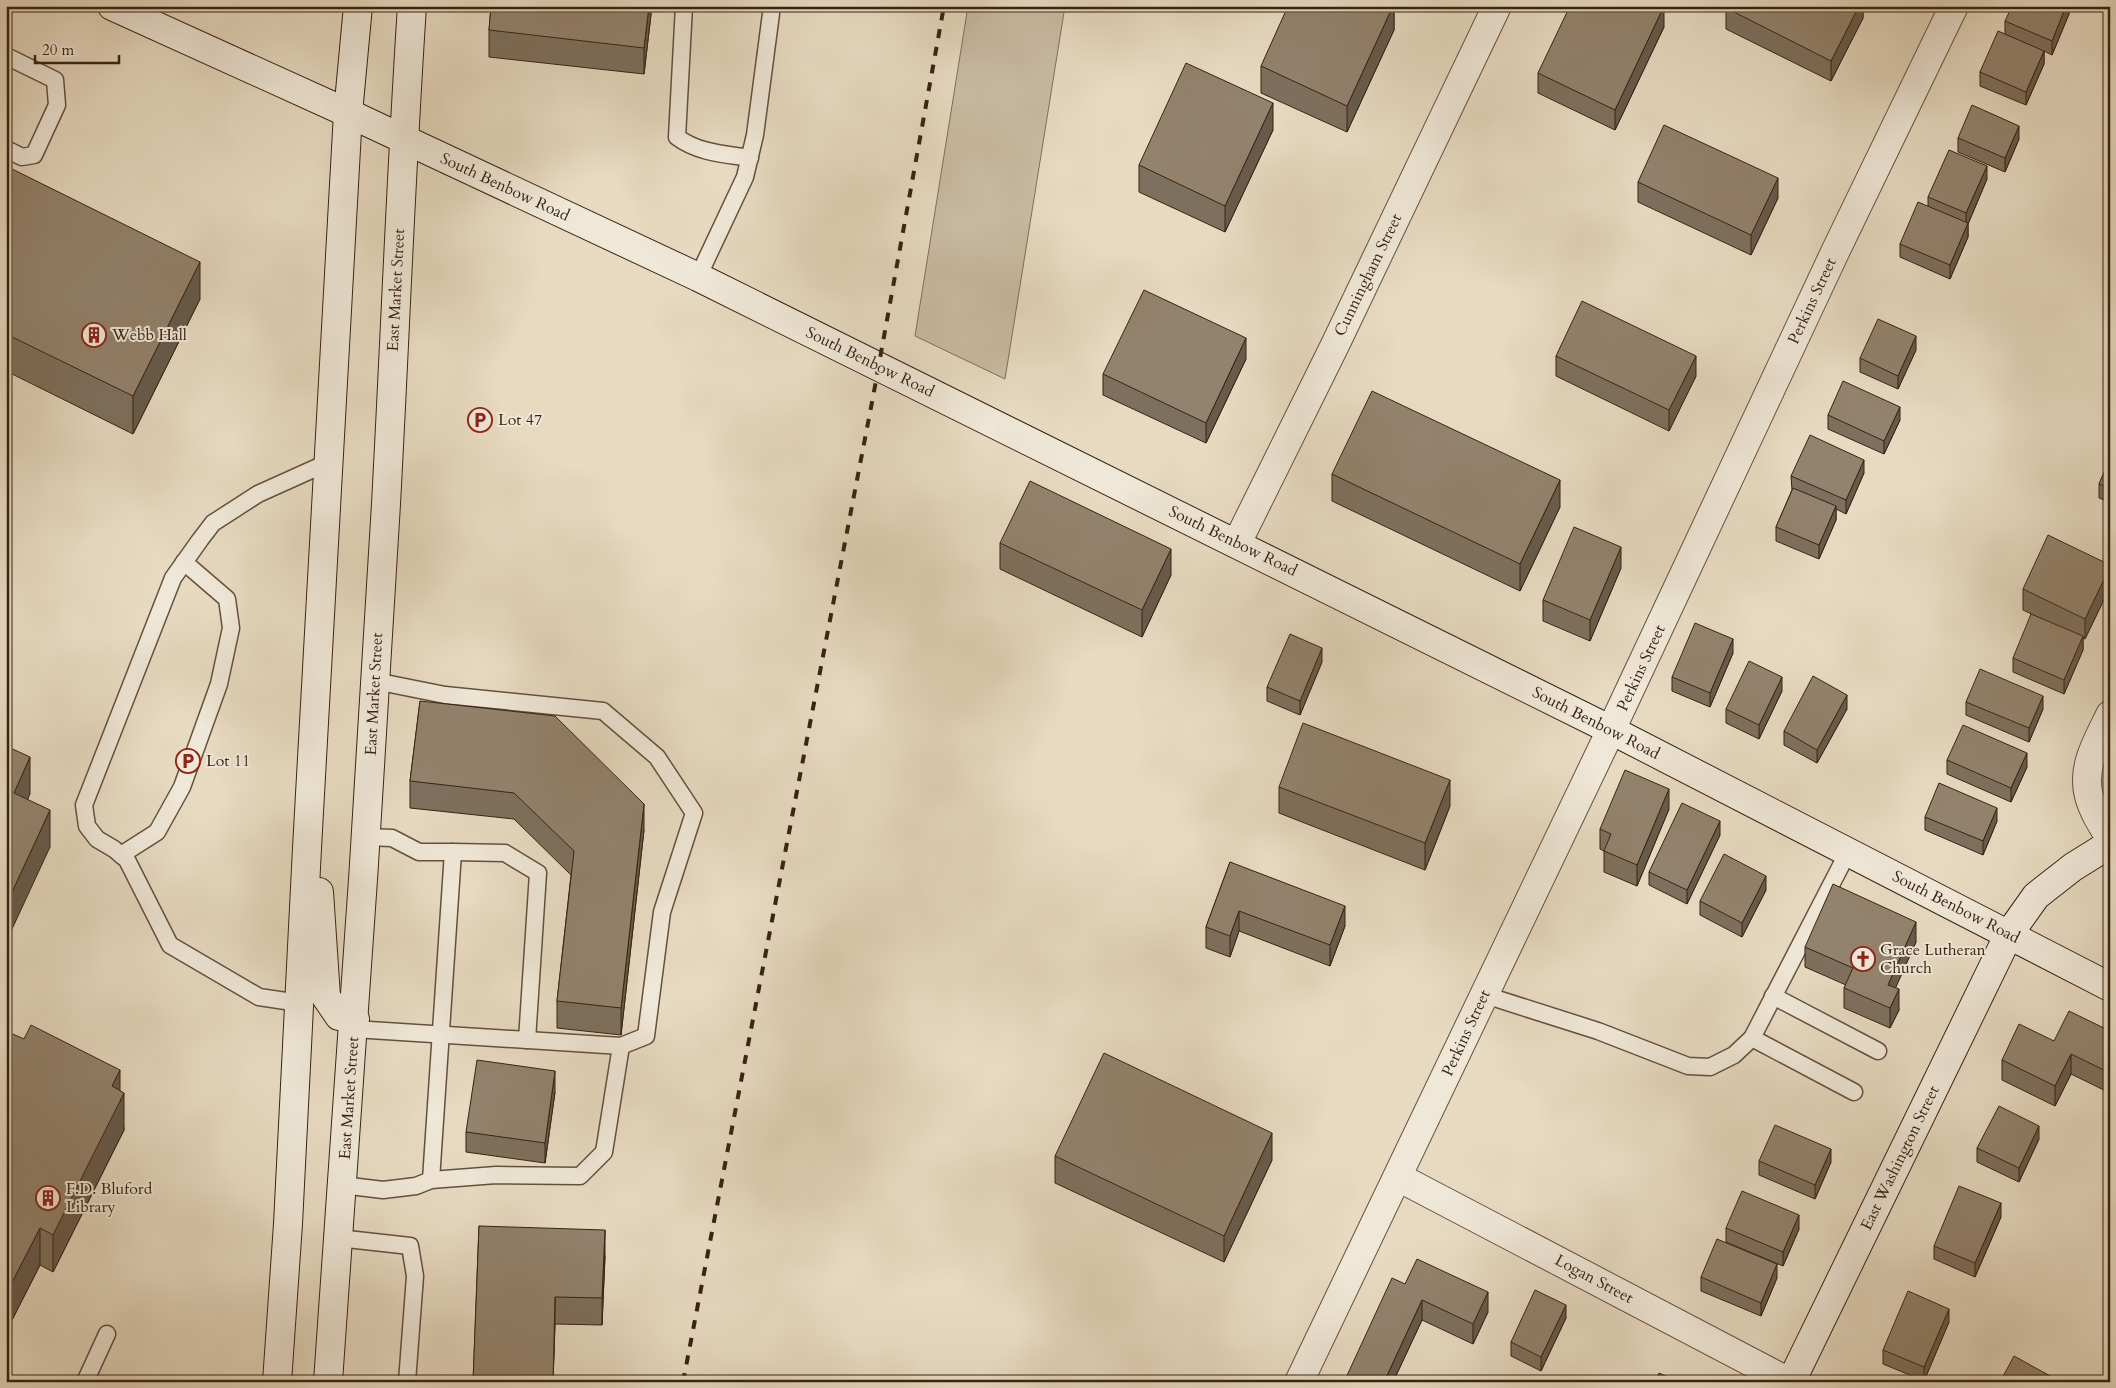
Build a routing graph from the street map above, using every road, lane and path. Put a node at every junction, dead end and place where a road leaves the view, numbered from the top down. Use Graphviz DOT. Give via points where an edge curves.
graph roads {
  1 [pos="112,6"];
  2 [pos="358,6"];
  3 [pos="412,6"];
  4 [pos="684,6"];
  5 [pos="772,6"];
  6 [pos="1498,6"];
  7 [pos="1954,6"];
  8 [pos="6,56"];
  9 [pos="348,113"];
  10 [pos="403,139"];
  11 [pos="6,150"];
  12 [pos="750,158"];
  13 [pos="698,277"];
  14 [pos="329,462"];
  15 [pos="1237,543"];
  16 [pos="184,562"];
  17 [pos="375,681"];
  18 [pos="2110,715"];
  19 [pos="1611,730"];
  20 [pos="310,788"];
  21 [pos="366,837"];
  22 [pos="2110,838"];
  23 [pos="2110,844"];
  24 [pos="453,852"];
  25 [pos="1848,852"];
  26 [pos="121,856"];
  27 [pos="2009,934"];
  28 [pos="2110,987"];
  29 [pos="1485,994"];
  30 [pos="1773,996"];
  31 [pos="299,1003"];
  32 [pos="355,1024"];
  33 [pos="440,1034"];
  34 [pos="1752,1038"];
  35 [pos="527,1040"];
  36 [pos="620,1046"];
  37 [pos="1878,1051"];
  38 [pos="1854,1092"];
  39 [pos="1398,1177"];
  40 [pos="431,1180"];
  41 [pos="342,1185"];
  42 [pos="338,1238"];
  43 [pos="107,1334"];
  44 [pos="85,1382"];
  45 [pos="277,1382"];
  46 [pos="328,1382"];
  47 [pos="407,1382"];
  48 [pos="1299,1382"];
  49 [pos="1790,1382"];
  1 -- 9 [label="street, South Benbow Road"];
  2 -- 9 [label="street"];
  3 -- 10 [label="street, East Market Street"];
  4 -- 12 [label="lane" via="677,137 699,150"];
  5 -- 12 [label="lane"];
  6 -- 15 [label="street, Cunningham Street"];
  7 -- 19 [label="street, Perkins Street"];
  8 -- 11 [label="lane" via="55,80 57,105 34,155 22,157"];
  9 -- 10 [label="street, South Benbow Road"];
  9 -- 14 [label="street"];
  10 -- 13 [label="street, South Benbow Road"];
  10 -- 17 [label="street, East Market Street"];
  12 -- 13 [label="lane" via="745,177"];
  13 -- 15 [label="street, South Benbow Road"];
  14 -- 16 [label="lane" via="258,494 213,523"];
  14 -- 20 [label="street"];
  15 -- 19 [label="street, South Benbow Road"];
  16 -- 26 [label="lane" via="173,578 84,805 87,826 97,839"];
  16 -- 26 [label="lane" via="227,600 231,628 221,675 182,787 157,832"];
  17 -- 21 [label="street, East Market Street"];
  17 -- 36 [label="lane" via="445,695 603,711 657,757 694,813 662,912 646,1036"];
  18 -- 22 [label="street" via="2092,752 2087,781 2089,796"];
  19 -- 25 [label="street, South Benbow Road"];
  19 -- 29 [label="street, Perkins Street"];
  20 -- 31 [label="street"];
  20 -- 32 [label="street" via="326,997 338,1016"];
  21 -- 24 [label="lane" via="392,838 419,852"];
  21 -- 32 [label="street, East Market Street"];
  23 -- 27 [label="street, East Washington Street" via="2073,866 2036,896"];
  24 -- 33 [label="lane"];
  24 -- 35 [label="lane" via="505,853 538,873"];
  25 -- 27 [label="street, South Benbow Road"];
  25 -- 30 [label="lane"];
  26 -- 31 [label="lane" via="127,860 170,945 259,998"];
  27 -- 28 [label="street, South Benbow Road"];
  27 -- 49 [label="street, East Washington Street"];
  29 -- 34 [label="lane" via="1598,1031 1688,1066 1710,1067 1734,1055"];
  29 -- 39 [label="street, Perkins Street"];
  30 -- 34 [label="lane"];
  30 -- 37 [label="lane"];
  31 -- 45 [label="street"];
  32 -- 33 [label="lane"];
  32 -- 41 [label="street, East Market Street"];
  33 -- 35 [label="lane"];
  33 -- 40 [label="lane"];
  34 -- 38 [label="lane"];
  35 -- 36 [label="lane"];
  36 -- 40 [label="lane" via="604,1152 580,1176 496,1175"];
  39 -- 48 [label="street, Perkins Street"];
  39 -- 49 [label="street, Logan Street"];
  40 -- 41 [label="lane" via="416,1186 383,1190"];
  41 -- 42 [label="street, East Market Street"];
  42 -- 46 [label="street, East Market Street"];
  42 -- 47 [label="lane" via="410,1246 415,1276"];
  43 -- 44 [label="lane"];
}
